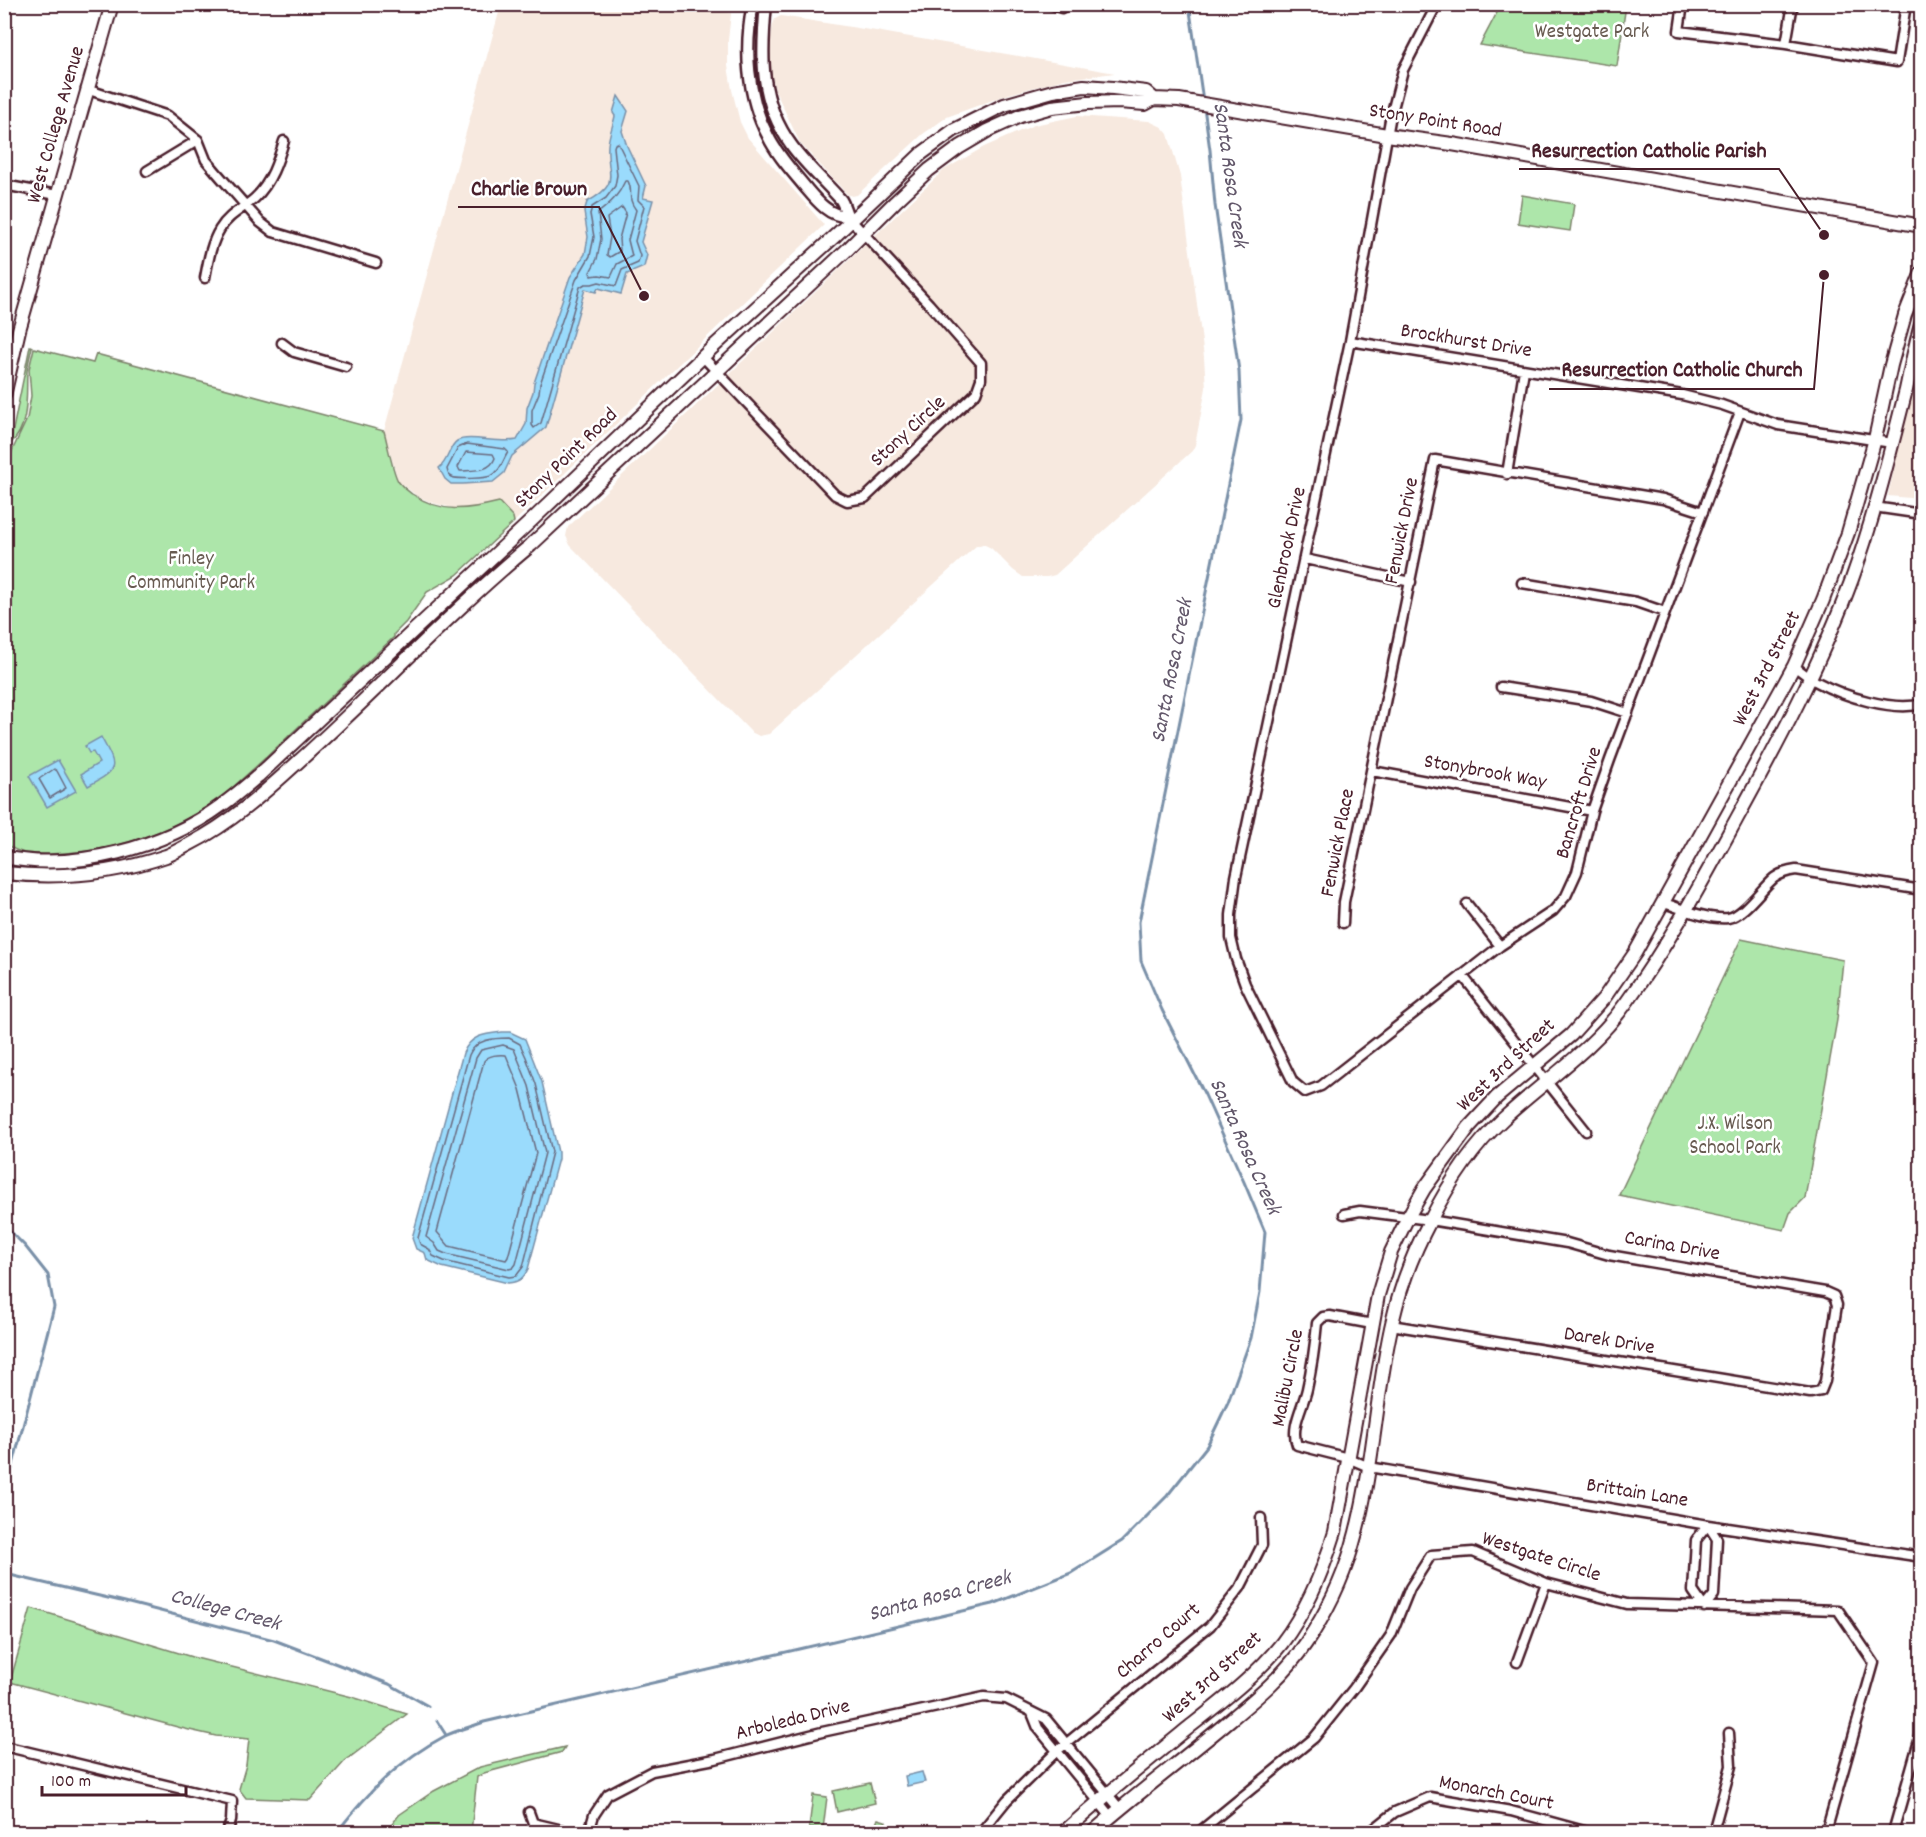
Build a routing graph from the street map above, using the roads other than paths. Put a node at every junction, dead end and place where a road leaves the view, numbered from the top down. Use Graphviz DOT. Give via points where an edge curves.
graph roads {
  1 [pos="753,4"];
  2 [pos="766,4"];
  3 [pos="1050,4"];
  4 [pos="1068,4"];
  5 [pos="1437,4"];
  6 [pos="1683,4"];
  7 [pos="1793,4"];
  8 [pos="1906,4"];
  9 [pos="109,5"];
  10 [pos="1786,44"];
  11 [pos="86,89"];
  12 [pos="1154,99"];
  13 [pos="1387,135"];
  14 [pos="198,140"];
  15 [pos="284,141"];
  16 [pos="147,171"];
  17 [pos="4,186"];
  18 [pos="57,195"];
  19 [pos="245,205"];
  20 [pos="849,218"];
  21 [pos="1922,226"];
  22 [pos="863,233"];
  23 [pos="376,263"];
  24 [pos="1922,272"];
  25 [pos="205,278"];
  26 [pos="1922,321"];
  27 [pos="1350,341"];
  28 [pos="282,343"];
  29 [pos="704,357"];
  30 [pos="346,367"];
  31 [pos="716,370"];
  32 [pos="1524,370"];
  33 [pos="6,380"];
  34 [pos="4,396"];
  35 [pos="1740,412"];
  36 [pos="1875,439"];
  37 [pos="1892,443"];
  38 [pos="1507,474"];
  39 [pos="1874,507"];
  40 [pos="1703,512"];
  41 [pos="1922,514"];
  42 [pos="1305,559"];
  43 [pos="1411,582"];
  44 [pos="1522,583"];
  45 [pos="1665,612"];
  46 [pos="1794,666"];
  47 [pos="1811,679"];
  48 [pos="1501,687"];
  49 [pos="1922,704"];
  50 [pos="1628,713"];
  51 [pos="1371,771"];
  52 [pos="1592,811"];
  53 [pos="4,857"];
  54 [pos="86,858"];
  55 [pos="9,874"];
  56 [pos="1922,890"];
  57 [pos="1664,903"];
  58 [pos="1467,904"];
  59 [pos="1686,910"];
  60 [pos="1343,923"];
  61 [pos="1500,946"];
  62 [pos="1462,975"];
  63 [pos="1534,1066"];
  64 [pos="1548,1083"];
  65 [pos="1305,1092"];
  66 [pos="1587,1131"];
  67 [pos="1344,1214"];
  68 [pos="1408,1217"];
  69 [pos="1430,1220"];
  70 [pos="1372,1324"];
  71 [pos="1391,1325"];
  72 [pos="1821,1391"];
  73 [pos="1348,1458"];
  74 [pos="1369,1467"];
  75 [pos="1261,1518"];
  76 [pos="1708,1525"];
  77 [pos="1922,1557"];
  78 [pos="1546,1583"];
  79 [pos="1704,1607"];
  80 [pos="1517,1662"];
  81 [pos="1032,1713"];
  82 [pos="1922,1730"];
  83 [pos="1729,1733"];
  84 [pos="1920,1741"];
  85 [pos="1066,1744"];
  86 [pos="4,1746"];
  87 [pos="1057,1751"];
  88 [pos="1103,1797"];
  89 [pos="529,1812"];
  90 [pos="1116,1813"];
  91 [pos="227,1833"];
  92 [pos="571,1833"];
  93 [pos="589,1833"];
  94 [pos="981,1833"];
  95 [pos="1064,1833"];
  96 [pos="1093,1833"];
  97 [pos="1199,1833"];
  98 [pos="1370,1833"];
  99 [pos="1588,1833"];
  100 [pos="1713,1833"];
  101 [pos="1826,1833"];
  102 [pos="1893,1833"];
  1 -- 20 [label="street" via="748,42 751,83 767,136 828,211"];
  2 -- 20 [label="street" via="762,44 769,99 791,145 842,200"];
  3 -- 4 [label="street" via="1061,8"];
  5 -- 13 [label="street, Glenbrook Drive" via="1402,70"];
  6 -- 10 [label="street" via="1679,31"];
  7 -- 10 [label="street"];
  8 -- 10 [label="street" via="1897,62"];
  9 -- 11 [label="main road, West College Avenue"];
  11 -- 14 [label="street" via="168,116"];
  11 -- 18 [label="main road, West College Avenue"];
  12 -- 13 [label="main road, Stony Point Road"];
  12 -- 20 [label="main road, Stony Point Road" via="1146,92 1084,87 1004,105 954,130 921,154"];
  12 -- 22 [label="main road, Stony Point Road" via="1145,104 1109,102 1052,107 987,131 929,170"];
  13 -- 21 [label="main road, Stony Point Road"];
  13 -- 27 [label="street, Glenbrook Drive"];
  14 -- 16 [label="street"];
  14 -- 19 [label="street" via="206,160"];
  15 -- 19 [label="street" via="271,178"];
  17 -- 18 [label="street"];
  18 -- 33 [label="main road, West College Avenue"];
  19 -- 23 [label="street" via="273,232"];
  19 -- 25 [label="street" via="219,230"];
  20 -- 22 [label="street, Stony Circle"];
  20 -- 29 [label="main road, Stony Point Road"];
  22 -- 31 [label="main road, Stony Point Road"];
  22 -- 31 [label="street, Stony Circle" via="981,363 976,393 865,498 847,501 835,495"];
  24 -- 36 [label="main road, West 3rd Street" via="1891,364"];
  26 -- 37 [label="main road, West 3rd Street"];
  27 -- 32 [label="street, Brockhurst Drive"];
  27 -- 42 [label="street, Glenbrook Drive"];
  28 -- 30 [label="street" via="294,352"];
  29 -- 31 [label="street, Stony Circle"];
  29 -- 54 [label="main road, Stony Point Road" via="258,776 221,806 167,837 130,850"];
  31 -- 55 [label="main road, Stony Point Road" via="322,741 258,799 216,830 168,856 112,871 61,876"];
  32 -- 35 [label="street, Brockhurst Drive" via="1682,395"];
  32 -- 38 [label="street"];
  33 -- 34 [label="main road, West College Avenue"];
  35 -- 36 [label="street, Brockhurst Drive" via="1795,429"];
  35 -- 40 [label="street, Bancroft Drive"];
  36 -- 37 [label="street, Brockhurst Drive"];
  36 -- 46 [label="main road, West 3rd Street" via="1848,533"];
  37 -- 39 [label="main road, West 3rd Street"];
  38 -- 40 [label="street, Fenwick Drive" via="1663,499"];
  38 -- 43 [label="street, Fenwick Drive" via="1435,460"];
  39 -- 41 [label="street"];
  39 -- 47 [label="main road, West 3rd Street" via="1853,576"];
  40 -- 45 [label="street, Bancroft Drive"];
  42 -- 43 [label="street"];
  42 -- 65 [label="street, Glenbrook Drive" via="1231,915 1234,949 1245,984 1293,1082"];
  43 -- 51 [label="street, Fenwick Drive"];
  44 -- 45 [label="street" via="1636,602"];
  45 -- 50 [label="street, Bancroft Drive"];
  46 -- 47 [label="street"];
  46 -- 57 [label="main road, West 3rd Street"];
  47 -- 49 [label="street" via="1868,702 1899,707"];
  47 -- 59 [label="main road, West 3rd Street"];
  48 -- 50 [label="street" via="1591,702"];
  50 -- 52 [label="street, Bancroft Drive"];
  51 -- 52 [label="street, Stonybrook Way"];
  51 -- 60 [label="street, Fenwick Place"];
  52 -- 61 [label="street, Bancroft Drive" via="1577,872 1566,896 1553,911"];
  53 -- 54 [label="main road, Stony Point Road" via="49,862"];
  54 -- 55 [label="main road" via="79,866 25,869"];
  56 -- 59 [label="street" via="1796,870 1774,878 1728,918"];
  57 -- 59 [label="street"];
  57 -- 63 [label="main road, West 3rd Street" via="1604,998"];
  58 -- 61 [label="street"];
  59 -- 64 [label="main road, West 3rd Street" via="1614,1020"];
  61 -- 62 [label="street, Bancroft Drive"];
  62 -- 63 [label="street"];
  62 -- 65 [label="street, Bancroft Drive" via="1321,1086"];
  63 -- 64 [label="street"];
  63 -- 68 [label="main road, West 3rd Street" via="1469,1127"];
  64 -- 66 [label="street"];
  64 -- 69 [label="main road, West 3rd Street" via="1488,1134 1459,1170"];
  67 -- 68 [label="street, Carina Drive"];
  68 -- 69 [label="street, Carina Drive"];
  68 -- 70 [label="main road, West 3rd Street" via="1382,1279"];
  69 -- 71 [label="main road, West 3rd Street" via="1405,1276"];
  69 -- 72 [label="street, Carina Drive" via="1825,1292 1834,1296 1837,1305"];
  70 -- 73 [label="main road, West 3rd Street"];
  70 -- 73 [label="street, Malibu Circle" via="1330,1316 1317,1323 1306,1391 1295,1429 1297,1444"];
  71 -- 72 [label="street, Darek Drive" via="1810,1393"];
  71 -- 74 [label="main road, West 3rd Street"];
  73 -- 74 [label="street, Brittain Lane"];
  73 -- 88 [label="main road, West 3rd Street" via="1325,1565 1282,1642 1233,1691"];
  74 -- 76 [label="street, Brittain Lane"];
  74 -- 90 [label="main road, West 3rd Street" via="1352,1549 1332,1597 1291,1664 1256,1698"];
  75 -- 85 [label="street, Charro Court" via="1262,1545 1240,1588 1210,1626"];
  76 -- 77 [label="street, Brittain Lane"];
  76 -- 79 [label="street" via="1717,1539 1715,1584 1714,1595"];
  76 -- 79 [label="street" via="1696,1539 1695,1550 1694,1591"];
  78 -- 79 [label="street, Westgate Circle" via="1627,1604"];
  78 -- 80 [label="street"];
  78 -- 97 [label="street, Westgate Circle" via="1473,1552 1431,1555 1410,1588 1391,1635 1314,1738"];
  79 -- 101 [label="street, Westgate Circle" via="1838,1610 1874,1663"];
  81 -- 85 [label="street, Arboleda Drive" via="1046,1719"];
  81 -- 87 [label="street, Arboleda Drive" via="1038,1728"];
  81 -- 93 [label="street, Arboleda Drive" via="1006,1699 984,1697 652,1771 608,1794 594,1815"];
  82 -- 84 [label="street"];
  83 -- 100 [label="street" via="1731,1766"];
  84 -- 102 [label="street"];
  85 -- 87 [label="street, Charro Court"];
  85 -- 88 [label="street, Arboleda Drive"];
  86 -- 91 [label="street" via="232,1801"];
  87 -- 88 [label="street, Arboleda Drive"];
  87 -- 94 [label="street, Charro Court" via="1007,1800"];
  88 -- 90 [label="street, Arboleda Drive"];
  88 -- 95 [label="main road, West 3rd Street"];
  89 -- 92 [label="street" via="533,1823"];
  90 -- 96 [label="main road, West 3rd Street"];
  98 -- 99 [label="street, Monarch Court" via="1395,1812 1430,1797 1511,1811"];
}
